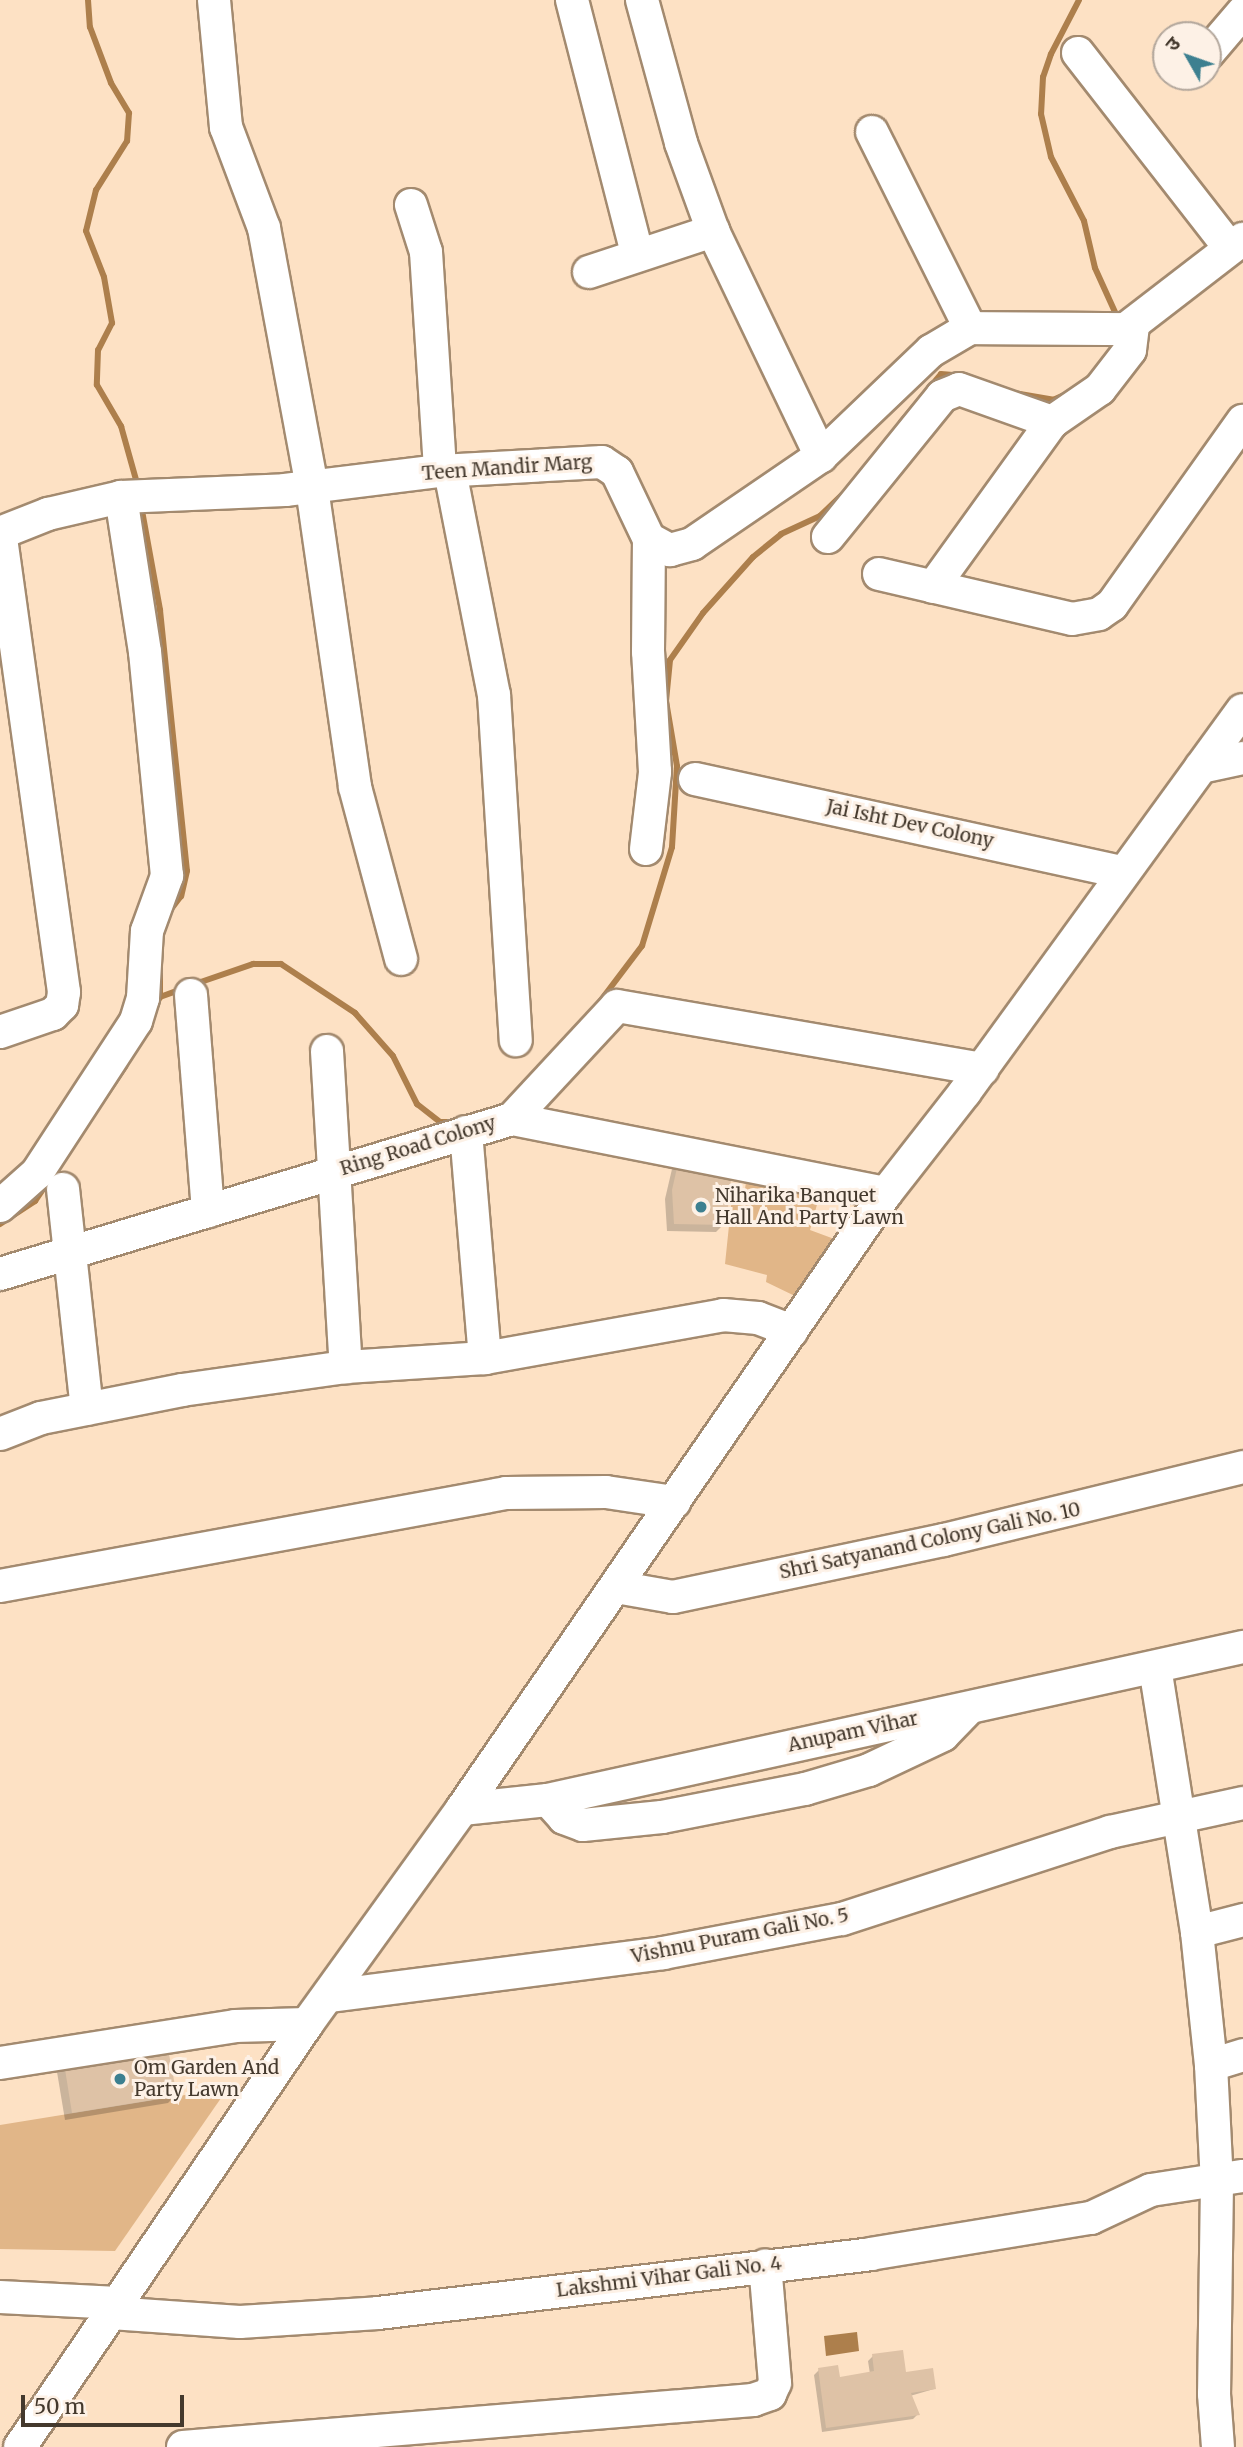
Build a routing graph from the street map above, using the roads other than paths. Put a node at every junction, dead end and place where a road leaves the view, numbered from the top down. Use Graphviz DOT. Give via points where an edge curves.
graph roads {
  1 [pos="214,0"];
  2 [pos="572,0"];
  3 [pos="642,0"];
  4 [pos="1243,12"];
  5 [pos="1222,37"];
  6 [pos="1078,53"];
  7 [pos="872,132"];
  8 [pos="411,205"];
  9 [pos="713,231"];
  10 [pos="1236,243"];
  11 [pos="637,253"];
  12 [pos="589,272"];
  13 [pos="970,328"];
  14 [pos="1120,329"];
  15 [pos="1243,421"];
  16 [pos="1052,422"];
  17 [pos="821,456"];
  18 [pos="445,471"];
  19 [pos="312,488"];
  20 [pos="132,497"];
  21 [pos="0,533"];
  22 [pos="828,537"];
  23 [pos="649,539"];
  24 [pos="879,574"];
  25 [pos="933,587"];
  26 [pos="1243,710"];
  27 [pos="1243,758"];
  28 [pos="1201,767"];
  29 [pos="695,779"];
  30 [pos="646,849"];
  31 [pos="1123,872"];
  32 [pos="401,959"];
  33 [pos="191,995"];
  34 [pos="0,1032"];
  35 [pos="516,1040"];
  36 [pos="327,1051"];
  37 [pos="983,1069"];
  38 [pos="512,1119"];
  39 [pos="466,1132"];
  40 [pos="337,1170"];
  41 [pos="63,1189"];
  42 [pos="886,1193"];
  43 [pos="0,1206"];
  44 [pos="208,1211"];
  45 [pos="70,1254"];
  46 [pos="0,1274"];
  47 [pos="792,1331"];
  48 [pos="485,1358"];
  49 [pos="346,1367"];
  50 [pos="87,1409"];
  51 [pos="0,1434"];
  52 [pos="1243,1467"];
  53 [pos="674,1503"];
  54 [pos="0,1586"];
  55 [pos="616,1587"];
  56 [pos="1243,1647"];
  57 [pos="1155,1667"];
  58 [pos="969,1708"];
  59 [pos="548,1800"];
  60 [pos="1243,1803"];
  61 [pos="462,1810"];
  62 [pos="1181,1819"];
  63 [pos="1243,1920"];
  64 [pos="1197,1932"];
  65 [pos="329,1996"];
  66 [pos="307,2024"];
  67 [pos="1243,2055"];
  68 [pos="0,2063"];
  69 [pos="1211,2065"];
  70 [pos="1230,2179"];
  71 [pos="765,2265"];
  72 [pos="0,2297"];
  73 [pos="115,2308"];
  74 [pos="1230,2308"];
  75 [pos="1226,2434"];
  76 [pos="20,2447"];
  77 [pos="183,2447"];
  1 -- 19 [label="street" via="226,127 264,228"];
  2 -- 11 [label="street"];
  3 -- 9 [label="street" via="681,143"];
  4 -- 5 [label="street"];
  6 -- 10 [label="street"];
  7 -- 13 [label="street"];
  8 -- 18 [label="street" via="426,251"];
  9 -- 11 [label="street"];
  9 -- 17 [label="street"];
  10 -- 14 [label="street"];
  11 -- 12 [label="street"];
  13 -- 14 [label="street"];
  13 -- 17 [label="street" via="931,351"];
  14 -- 16 [label="street" via="1130,350 1100,389"];
  15 -- 25 [label="street" via="1112,606 1099,614 1072,619"];
  16 -- 22 [label="street" via="960,389 942,396"];
  16 -- 25 [label="street"];
  17 -- 23 [label="street" via="692,544 670,550"];
  18 -- 19 [label="street, Teen Mandir Marg"];
  18 -- 23 [label="street, Teen Mandir Marg" via="602,462 617,472"];
  18 -- 35 [label="street" via="494,695"];
  19 -- 20 [label="street, Teen Mandir Marg"];
  19 -- 32 [label="street" via="355,788"];
  20 -- 21 [label="street, Teen Mandir Marg" via="48,514"];
  20 -- 43 [label="street" via="167,876 147,931 144,998 136,1021 37,1174"];
  21 -- 34 [label="street" via="64,992 62,1005 53,1014"];
  23 -- 30 [label="street" via="648,652 655,772"];
  24 -- 25 [label="street"];
  26 -- 28 [label="street"];
  27 -- 28 [label="street"];
  28 -- 31 [label="street"];
  29 -- 31 [label="street, Jai Isht Dev Colony"];
  31 -- 37 [label="street"];
  33 -- 44 [label="street"];
  36 -- 40 [label="street"];
  37 -- 38 [label="street" via="617,1006"];
  37 -- 42 [label="street"];
  38 -- 39 [label="street, Ring Road Colony"];
  38 -- 42 [label="street, Ring Road Colony"];
  39 -- 40 [label="street, Ring Road Colony"];
  39 -- 48 [label="street"];
  40 -- 44 [label="street, Ring Road Colony"];
  40 -- 49 [label="street"];
  41 -- 45 [label="street"];
  42 -- 47 [label="street"];
  44 -- 45 [label="street, Ring Road Colony"];
  45 -- 46 [label="street, Ring Road Colony"];
  45 -- 50 [label="street"];
  47 -- 48 [label="street" via="758,1318 723,1315"];
  47 -- 53 [label="street"];
  48 -- 49 [label="street"];
  49 -- 50 [label="street" via="182,1390"];
  50 -- 51 [label="street" via="41,1418"];
  52 -- 55 [label="street, Shri Satyanand Colony Gali No. 10" via="969,1535 673,1597"];
  53 -- 54 [label="street" via="606,1492 506,1493"];
  53 -- 55 [label="street"];
  55 -- 61 [label="street"];
  56 -- 57 [label="street, Anupam Vihar"];
  57 -- 58 [label="street, Anupam Vihar"];
  57 -- 62 [label="street"];
  58 -- 59 [label="street, Anupam Vihar"];
  58 -- 59 [label="street" via="943,1735 869,1770 805,1789 662,1817 583,1825 564,1818"];
  59 -- 61 [label="street, Anupam Vihar"];
  60 -- 62 [label="street, Vishnu Puram Gali No. 5"];
  61 -- 65 [label="street"];
  62 -- 64 [label="street"];
  62 -- 65 [label="street, Vishnu Puram Gali No. 5" via="1110,1832 1012,1860 842,1919 637,1956"];
  63 -- 64 [label="street"];
  64 -- 69 [label="street"];
  65 -- 66 [label="street"];
  66 -- 68 [label="street" via="235,2026"];
  66 -- 73 [label="street"];
  67 -- 69 [label="street"];
  69 -- 70 [label="street"];
  70 -- 71 [label="street, Lakshmi Vihar Gali No. 4" via="1151,2190 1091,2218 870,2254"];
  70 -- 74 [label="street"];
  71 -- 73 [label="street, Lakshmi Vihar Gali No. 4" via="378,2313 240,2322"];
  71 -- 77 [label="street" via="775,2383 770,2393 753,2400"];
  72 -- 73 [label="street, Lakshmi Vihar Gali No. 4"];
  73 -- 76 [label="street"];
  74 -- 75 [label="street"];
}
